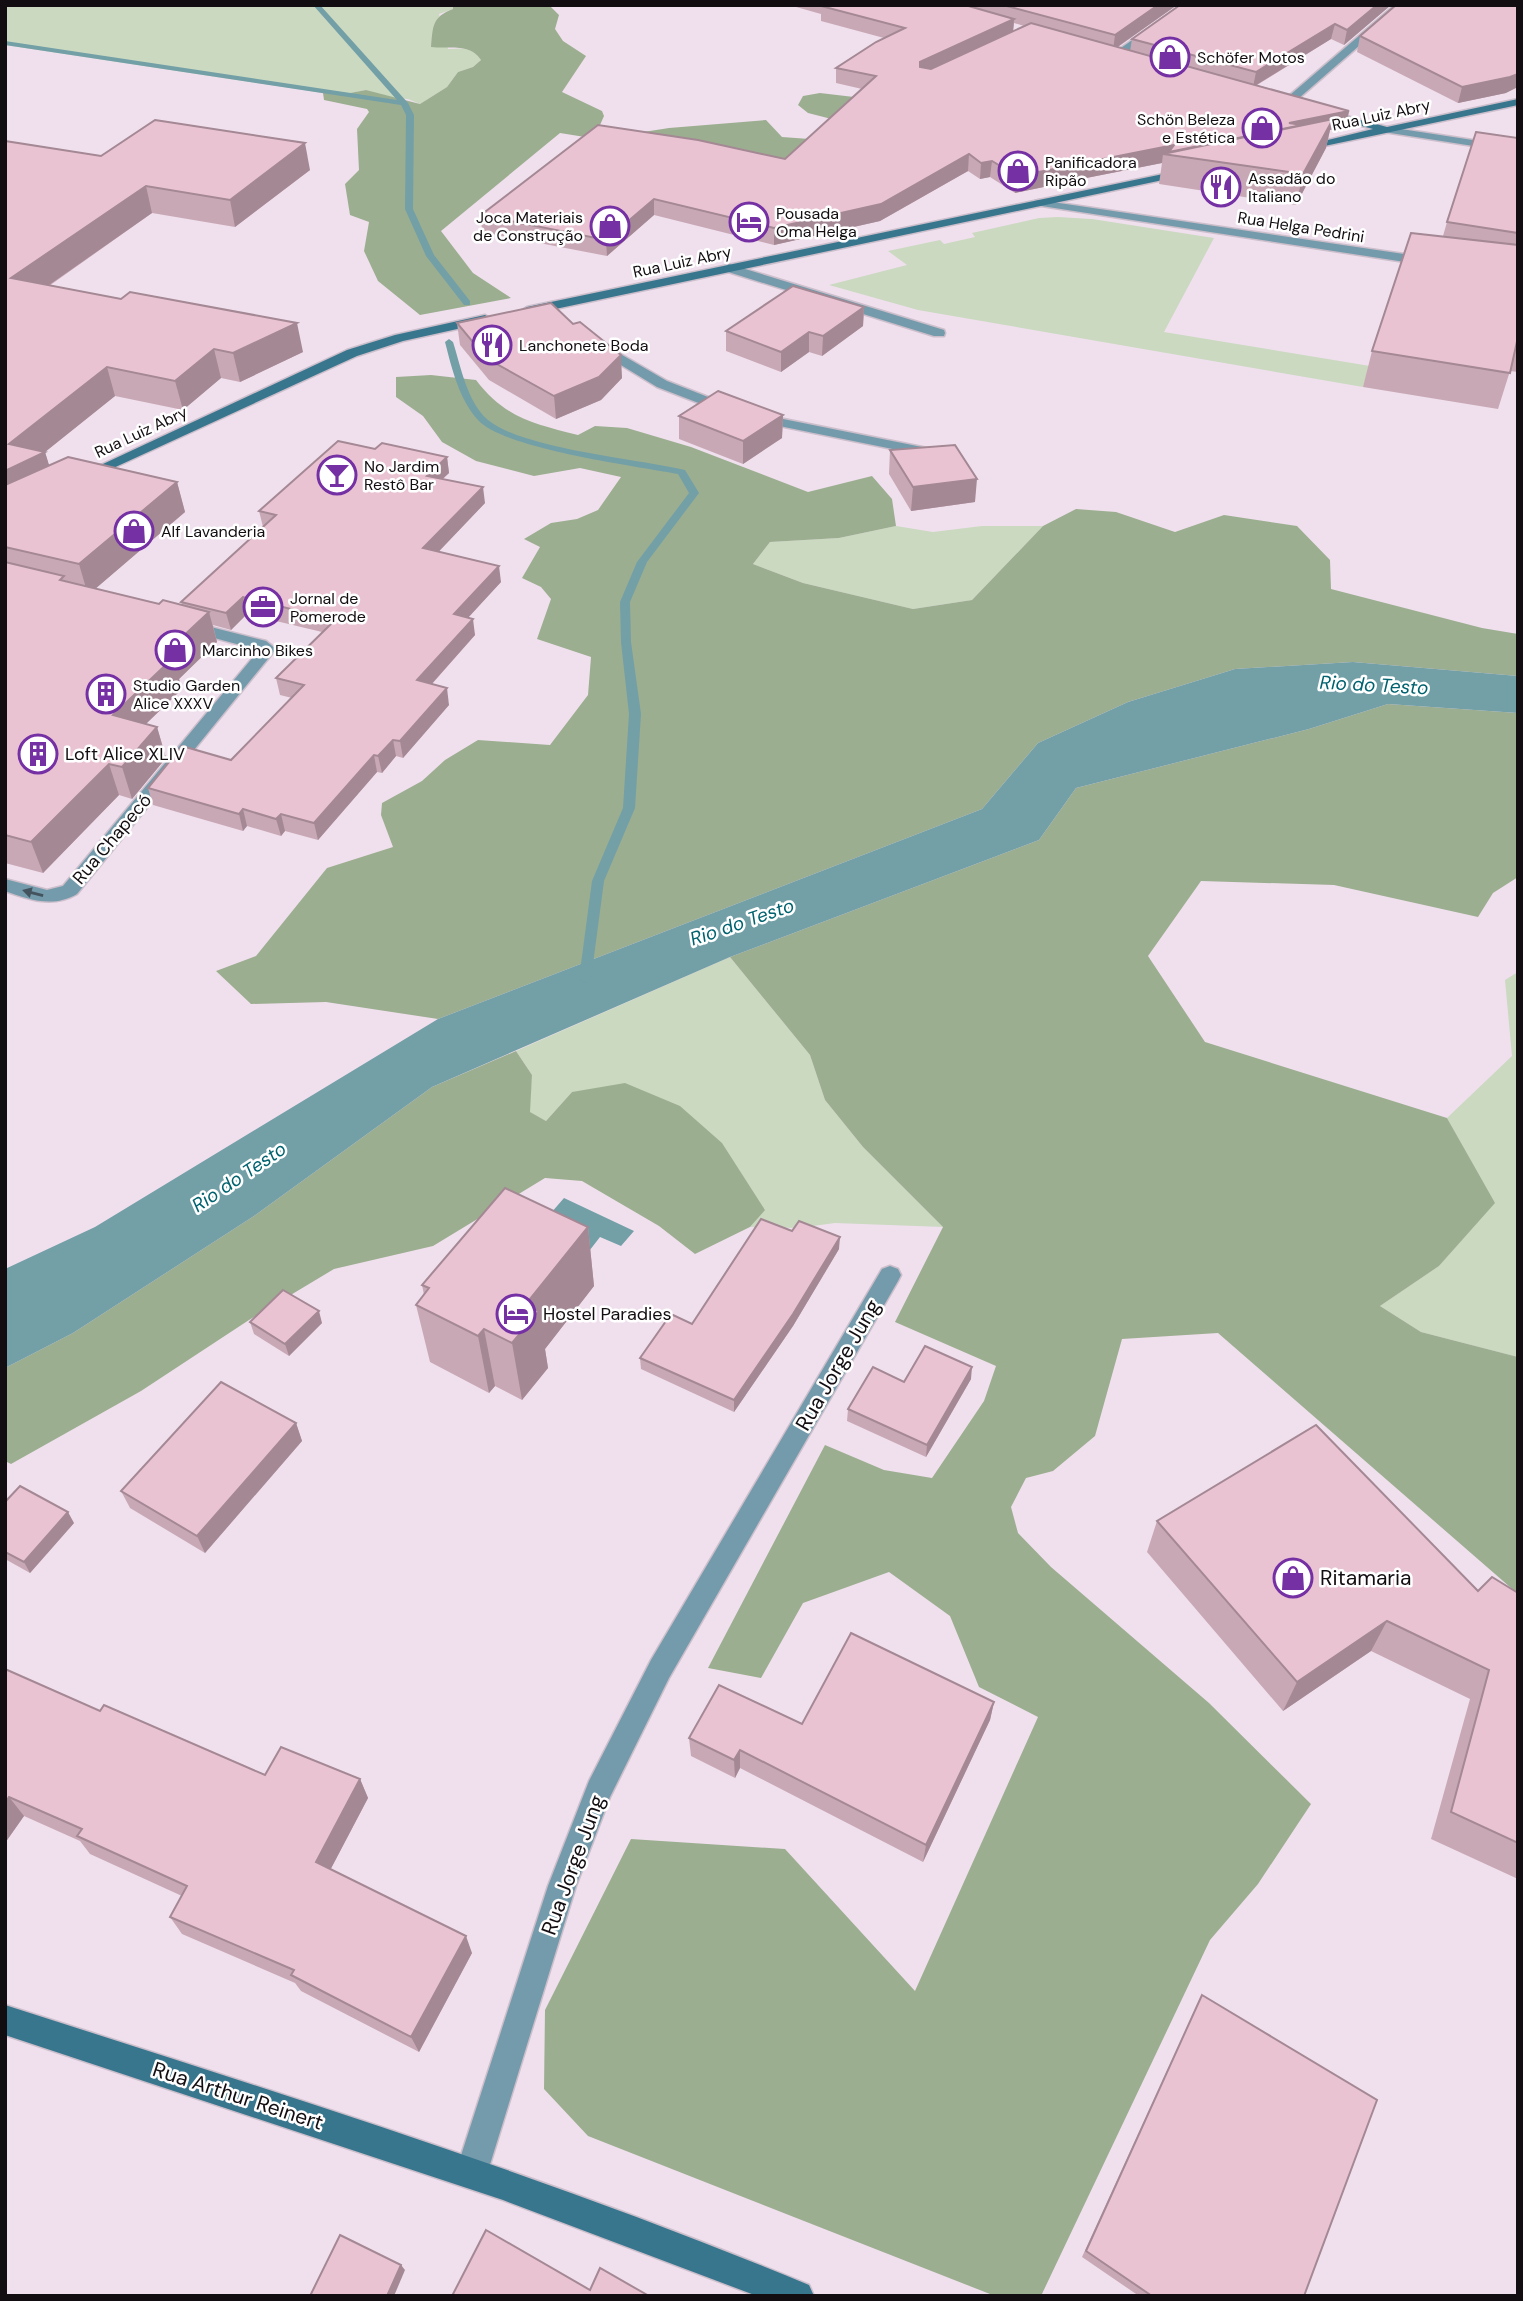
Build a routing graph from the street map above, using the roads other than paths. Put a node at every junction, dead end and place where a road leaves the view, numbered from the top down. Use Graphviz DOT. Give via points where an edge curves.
graph roads {
  1 [pos="1189,5"];
  2 [pos="1401,5"];
  3 [pos="1102,53"];
  4 [pos="1115,57"];
  5 [pos="1128,60"];
  6 [pos="1274,99"];
  7 [pos="1518,102"];
  8 [pos="1287,103"];
  9 [pos="1299,106"];
  10 [pos="1312,109"];
  11 [pos="1388,130"];
  12 [pos="1292,150"];
  13 [pos="1518,150"];
  14 [pos="1196,170"];
  15 [pos="1039,203"];
  16 [pos="1449,265"];
  17 [pos="729,268"];
  18 [pos="541,308"];
  19 [pos="514,313"];
  20 [pos="501,316"];
  21 [pos="562,321"];
  22 [pos="939,333"];
  23 [pos="583,335"];
  24 [pos="946,456"];
  25 [pos="72,482"];
  26 [pos="166,621"];
  27 [pos="5,885"];
  28 [pos="890,1275"];
  29 [pos="5,2020"];
  30 [pos="472,2171"];
  31 [pos="798,2296"];
  1 -- 4 [label="street"];
  2 -- 8 [label="street"];
  3 -- 4 [label="main road"];
  4 -- 5 [label="main road"];
  6 -- 8 [label="main road"];
  7 -- 11 [label="main road, Rua Luiz Abry"];
  8 -- 9 [label="main road"];
  10 -- 11 [label="main road"];
  11 -- 12 [label="main road, Rua Luiz Abry"];
  11 -- 13 [label="street"];
  14 -- 15 [label="main road, Rua Luiz Abry"];
  15 -- 16 [label="street, Rua Helga Pedrini"];
  15 -- 17 [label="main road, Rua Luiz Abry"];
  17 -- 18 [label="main road, Rua Luiz Abry"];
  17 -- 22 [label="street"];
  18 -- 19 [label="main road, Rua Luiz Abry"];
  18 -- 21 [label="street"];
  20 -- 25 [label="main road, Rua Luiz Abry" via="352,353"];
  23 -- 24 [label="street" via="635,370 697,400 777,423"];
  26 -- 27 [label="street, Rua Chapecó, one-way" via="268,649 70,890 50,898"];
  28 -- 30 [label="street, Rua Jorge Jung" via="660,1669 599,1791 562,1886"];
  29 -- 30 [label="main road, Rua Arthur Reinert"];
  30 -- 31 [label="main road"];
}
